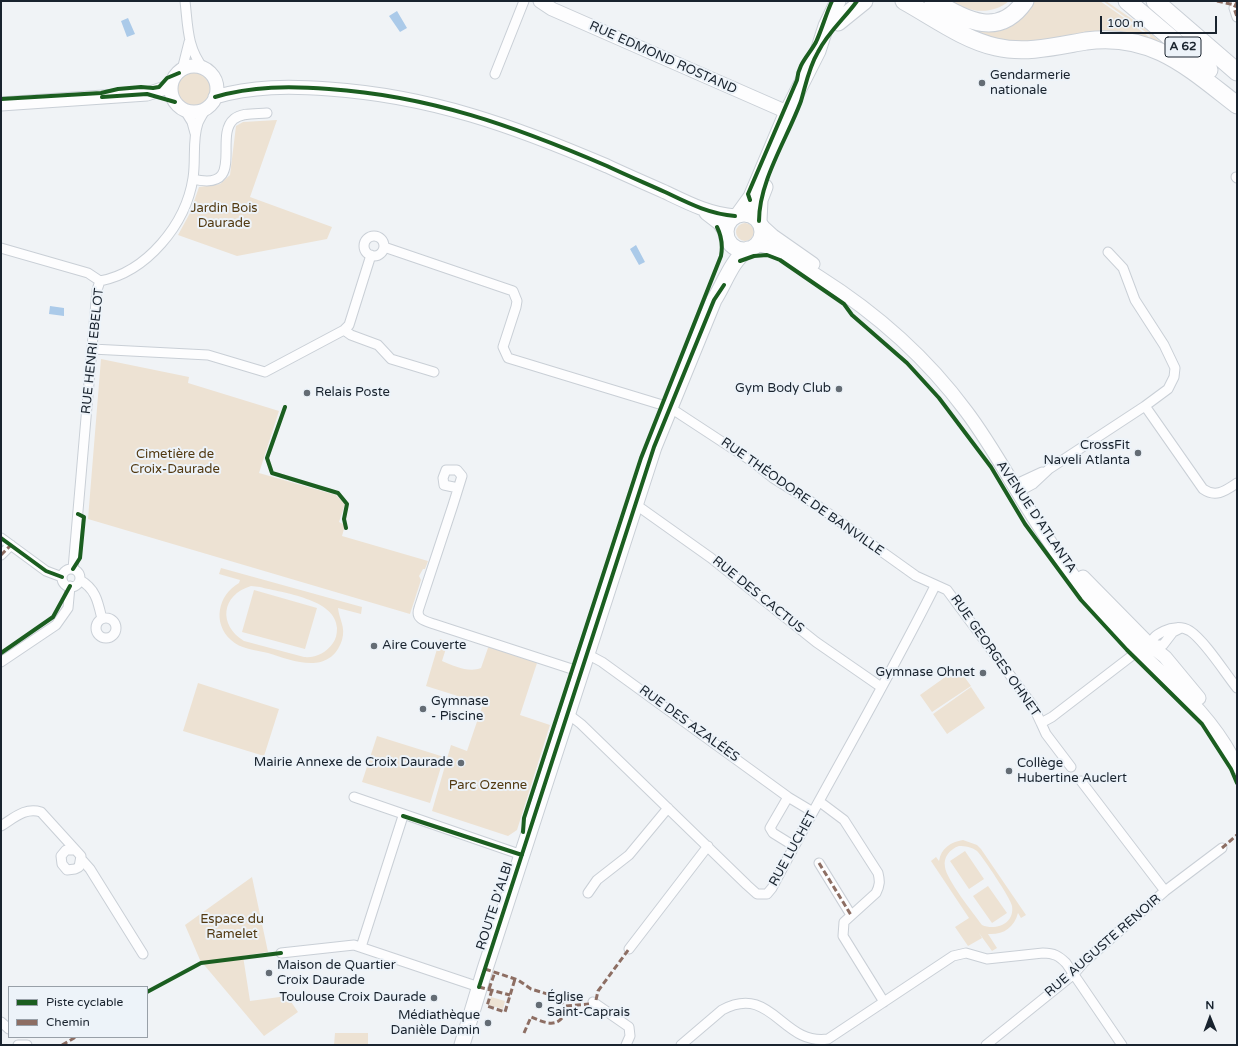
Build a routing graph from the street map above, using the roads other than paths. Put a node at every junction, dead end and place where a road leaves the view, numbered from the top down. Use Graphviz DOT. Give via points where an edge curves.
graph roads {
  1 [pos="185,1"];
  2 [pos="524,1"];
  3 [pos="540,1"];
  4 [pos="838,1"];
  5 [pos="851,1"];
  6 [pos="864,1"];
  7 [pos="904,1"];
  8 [pos="933,1"];
  9 [pos="1025,1"];
  10 [pos="1127,1"];
  11 [pos="1154,1"];
  12 [pos="1172,1"];
  13 [pos="1237,2"];
  14 [pos="1237,17"];
  15 [pos="838,22"];
  16 [pos="189,41"];
  17 [pos="818,51"];
  18 [pos="1220,56"];
  19 [pos="204,69"];
  20 [pos="182,70"];
  21 [pos="1237,72"];
  22 [pos="495,74"];
  23 [pos="807,76"];
  24 [pos="216,83"];
  25 [pos="172,86"];
  26 [pos="246,90"];
  27 [pos="147,94"];
  28 [pos="1237,96"];
  29 [pos="211,102"];
  30 [pos="1,104"];
  31 [pos="179,105"];
  32 [pos="1237,105"];
  33 [pos="787,112"];
  34 [pos="267,113"];
  35 [pos="196,134"];
  36 [pos="193,179"];
  37 [pos="703,210"];
  38 [pos="737,216"];
  39 [pos="760,223"];
  40 [pos="727,236"];
  41 [pos="384,247"];
  42 [pos="752,247"];
  43 [pos="1,248"];
  44 [pos="1108,252"];
  45 [pos="371,255"];
  46 [pos="100,281"];
  47 [pos="835,287"];
  48 [pos="714,300"];
  49 [pos="344,330"];
  50 [pos="92,349"];
  51 [pos="434,372"];
  52 [pos="1146,406"];
  53 [pos="669,407"];
  54 [pos="1237,483"];
  55 [pos="458,488"];
  56 [pos="1016,489"];
  57 [pos="634,504"];
  58 [pos="1,538"];
  59 [pos="11,546"];
  60 [pos="1,555"];
  61 [pos="1062,558"];
  62 [pos="73,569"];
  63 [pos="62,577"];
  64 [pos="80,580"];
  65 [pos="70,586"];
  66 [pos="935,586"];
  67 [pos="102,620"];
  68 [pos="1150,645"];
  69 [pos="1138,651"];
  70 [pos="587,654"];
  71 [pos="1,662"];
  72 [pos="581,672"];
  73 [pos="1171,681"];
  74 [pos="1189,686"];
  75 [pos="881,687"];
  76 [pos="1237,688"];
  77 [pos="568,714"];
  78 [pos="1041,723"];
  79 [pos="1237,752"];
  80 [pos="1237,767"];
  81 [pos="1071,768"];
  82 [pos="1081,781"];
  83 [pos="788,797"];
  84 [pos="354,798"];
  85 [pos="820,802"];
  86 [pos="668,808"];
  87 [pos="813,812"];
  88 [pos="403,816"];
  89 [pos="1,826"];
  90 [pos="708,846"];
  91 [pos="794,846"];
  92 [pos="1222,848"];
  93 [pos="74,850"];
  94 [pos="522,855"];
  95 [pos="82,860"];
  96 [pos="819,863"];
  97 [pos="1165,891"];
  98 [pos="588,893"];
  99 [pos="851,915"];
  100 [pos="361,947"];
  101 [pos="629,949"];
  102 [pos="281,953"];
  103 [pos="143,954"];
  104 [pos="1074,974"];
  105 [pos="479,987"];
  106 [pos="593,1002"];
  107 [pos="884,1002"];
  108 [pos="462,1045"];
  109 [pos="626,1045"];
  110 [pos="681,1045"];
  111 [pos="986,1045"];
  112 [pos="1122,1045"];
  1 -- 16 [label="street"];
  2 -- 22 [label="street"];
  3 -- 33 [label="main road, RUE EDMOND ROSTAND" via="552,9"];
  4 -- 17 [label="main road"];
  5 -- 15 [label="main road"];
  6 -- 15 [label="highway"];
  7 -- 32 [label="highway" via="982,43 996,47 1028,50 1107,39 1151,47 1177,59"];
  8 -- 9 [label="highway" via="975,22 988,24 1000,22 1010,16"];
  10 -- 28 [label="highway, A 62"];
  11 -- 18 [label="highway, A 62"];
  12 -- 18 [label="highway" via="1203,31"];
  13 -- 14 [label="street" via="1234,8"];
  15 -- 17 [label="main road"];
  16 -- 19 [label="street" via="194,55"];
  16 -- 20 [label="street"];
  17 -- 23 [label="main road"];
  18 -- 21 [label="highway, A 62"];
  19 -- 20 [label="main road" via="193,66"];
  19 -- 24 [label="main road" via="211,74"];
  20 -- 25 [label="main road" via="174,79"];
  23 -- 33 [label="main road"];
  23 -- 39 [label="main road" via="801,100 760,200"];
  24 -- 26 [label="main road"];
  24 -- 29 [label="main road"];
  25 -- 27 [label="main road"];
  25 -- 31 [label="main road" via="172,96"];
  26 -- 29 [label="main road"];
  26 -- 37 [label="main road" via="282,87 342,90 396,97 458,111 541,138"];
  27 -- 30 [label="main road"];
  27 -- 31 [label="main road"];
  29 -- 31 [label="main road" via="195,112"];
  29 -- 35 [label="street, RUE HENRI EBELOT" via="198,123"];
  31 -- 35 [label="street, RUE HENRI EBELOT" via="192,122"];
  33 -- 38 [label="main road" via="751,197"];
  34 -- 36 [label="street" via="235,118 228,129 226,168 221,176 214,179"];
  35 -- 36 [label="street, RUE HENRI EBELOT"];
  36 -- 46 [label="street, RUE HENRI EBELOT" via="185,204 155,251 134,268 114,278"];
  37 -- 38 [label="main road"];
  37 -- 40 [label="main road" via="719,223"];
  38 -- 39 [label="main road" via="748,214"];
  38 -- 40 [label="main road" via="728,224"];
  39 -- 42 [label="main road" via="762,234"];
  39 -- 47 [label="main road, AVENUE D'ATLANTA" via="773,236 815,265"];
  40 -- 42 [label="main road" via="733,246"];
  40 -- 48 [label="main road, ROUTE D'ALBI" via="726,254"];
  41 -- 45 [label="street" via="379,254"];
  41 -- 45 [label="street" via="382,239 371,236 366,240 365,246"];
  41 -- 53 [label="street, RUE THÉODORE DE BANVILLE" via="513,291 517,301 516,307 503,347 508,358"];
  42 -- 47 [label="main road, AVENUE D'ATLANTA" via="775,248"];
  42 -- 48 [label="main road, ROUTE D'ALBI" via="736,259"];
  43 -- 46 [label="street" via="88,273"];
  44 -- 52 [label="street" via="1123,268 1135,300 1164,344 1175,368 1168,389"];
  45 -- 49 [label="street" via="349,325"];
  46 -- 50 [label="street, RUE HENRI EBELOT" via="96,296"];
  47 -- 56 [label="main road, AVENUE D'ATLANTA" via="870,312 925,362 965,410"];
  48 -- 53 [label="main road, ROUTE D'ALBI"];
  49 -- 50 [label="street" via="265,372 208,355"];
  49 -- 51 [label="street" via="378,345 391,359"];
  50 -- 62 [label="street, RUE HENRI EBELOT"];
  52 -- 54 [label="street" via="1203,489 1210,494 1219,494"];
  52 -- 56 [label="street" via="1049,469 1033,484"];
  53 -- 57 [label="main road, ROUTE D'ALBI"];
  53 -- 66 [label="street, RUE THÉODORE DE BANVILLE" via="836,518 910,572"];
  55 -- 55 [label="street" via="462,476 457,470 446,470 444,485"];
  55 -- 72 [label="street" via="418,608 420,619"];
  56 -- 61 [label="main road, AVENUE D'ATLANTA"];
  57 -- 70 [label="main road, ROUTE D'ALBI"];
  57 -- 75 [label="street, RUE DES CACTUS" via="711,558 816,642"];
  58 -- 59 [label="street"];
  59 -- 60 [label="street"];
  59 -- 63 [label="street" via="46,571"];
  61 -- 68 [label="main road, AVENUE D'ATLANTA"];
  61 -- 69 [label="main road, AVENUE D'ATLANTA" via="1101,612"];
  62 -- 63 [label="street" via="67,570"];
  62 -- 64 [label="street" via="79,574"];
  63 -- 65 [label="street" via="64,583"];
  64 -- 65 [label="street" via="76,585"];
  64 -- 67 [label="street" via="96,595"];
  65 -- 71 [label="street" via="68,608 56,625"];
  66 -- 75 [label="street, RUE LUCHET"];
  66 -- 78 [label="street, RUE GEORGES OHNET" via="947,590 952,596 1032,706"];
  68 -- 69 [label="street, RUE GEORGES OHNET"];
  68 -- 74 [label="main road, AVENUE D'ATLANTA" via="1165,657"];
  68 -- 76 [label="street, RUE GEORGES OHNET" via="1156,634 1170,627 1190,630"];
  69 -- 73 [label="main road, AVENUE D'ATLANTA"];
  69 -- 78 [label="street, RUE GEORGES OHNET"];
  70 -- 72 [label="main road, ROUTE D'ALBI"];
  70 -- 83 [label="street, RUE DES AZALÉES" via="600,660"];
  72 -- 77 [label="main road, ROUTE D'ALBI"];
  73 -- 74 [label="main road"];
  73 -- 80 [label="main road, AVENUE D'ATLANTA" via="1214,728"];
  74 -- 79 [label="main road, AVENUE D'ATLANTA" via="1217,720"];
  75 -- 85 [label="street, RUE LUCHET"];
  77 -- 86 [label="street, RUE LUCHET"];
  77 -- 94 [label="main road, ROUTE D'ALBI"];
  78 -- 81 [label="street"];
  82 -- 97 [label="street"];
  83 -- 87 [label="street, RUE DES AZALÉES"];
  83 -- 91 [label="street" via="770,828"];
  84 -- 88 [label="street"];
  85 -- 87 [label="street, RUE LUCHET"];
  85 -- 99 [label="street" via="844,820 878,873 880,881 876,893"];
  86 -- 90 [label="street, RUE LUCHET"];
  86 -- 98 [label="street" via="629,855 597,880"];
  87 -- 91 [label="street, RUE LUCHET"];
  88 -- 94 [label="street"];
  88 -- 100 [label="street"];
  89 -- 93 [label="street" via="26,811 37,811 48,818"];
  90 -- 91 [label="street, RUE LUCHET" via="757,894 763,896 772,888"];
  90 -- 101 [label="street"];
  92 -- 97 [label="street, RUE AUGUSTE RENOIR"];
  93 -- 95 [label="street" via="79,853"];
  93 -- 95 [label="street" via="70,849 63,853 61,860 64,868 75,869"];
  94 -- 105 [label="main road, ROUTE D'ALBI"];
  95 -- 103 [label="street"];
  96 -- 99 [label="street"];
  97 -- 104 [label="street, RUE AUGUSTE RENOIR" via="1084,962"];
  99 -- 107 [label="street" via="844,922 843,936"];
  100 -- 102 [label="street" via="348,944"];
  100 -- 105 [label="street"];
  104 -- 107 [label="street" via="1059,956 1051,953 987,959 959,953"];
  104 -- 111 [label="street, RUE AUGUSTE RENOIR"];
  104 -- 112 [label="street"];
  105 -- 108 [label="main road, ROUTE D'ALBI"];
  106 -- 109 [label="street" via="629,1027 630,1036"];
  107 -- 110 [label="street" via="828,1039 812,1042 798,1038 760,1007 728,1007"];
}
